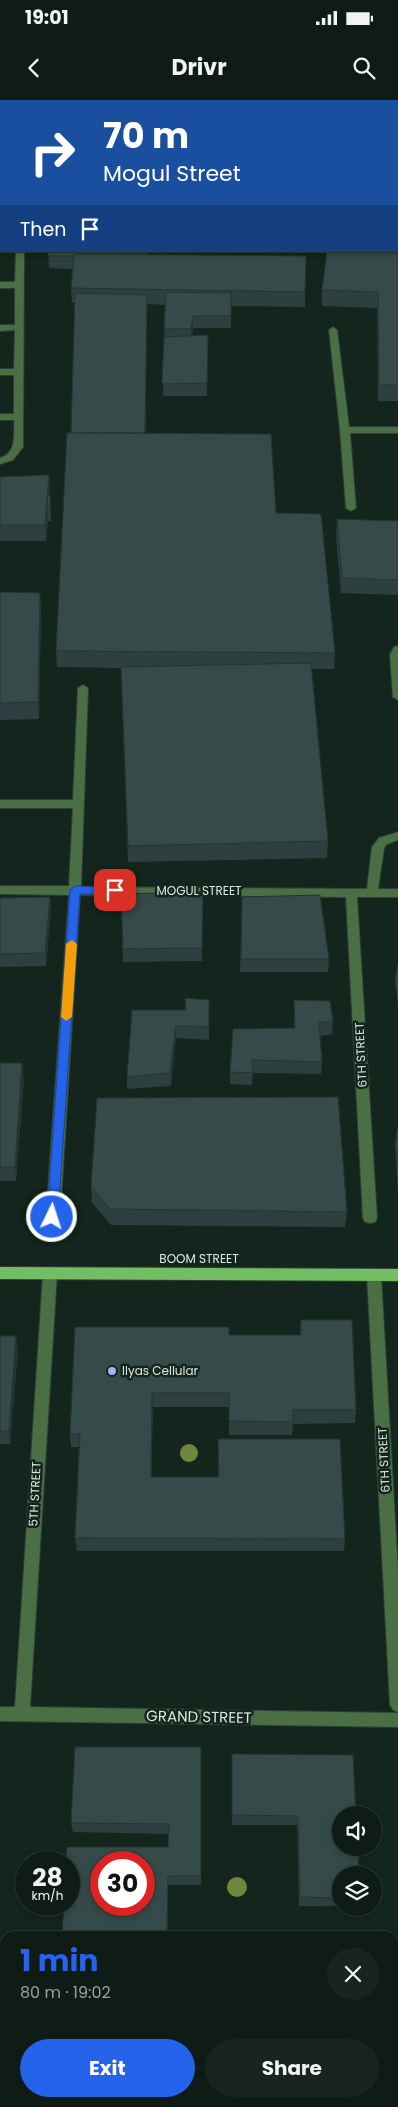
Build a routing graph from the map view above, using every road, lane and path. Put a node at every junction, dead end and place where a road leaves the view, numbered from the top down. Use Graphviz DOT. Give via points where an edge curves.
graph roads {
  1 [pos="20,252"];
  2 [pos="20,285"];
  3 [pos="0,286"];
  4 [pos="0,328"];
  5 [pos="19,328"];
  6 [pos="333,330"];
  7 [pos="0,372"];
  8 [pos="19,372"];
  9 [pos="0,417"];
  10 [pos="18,417"];
  11 [pos="346,430"];
  12 [pos="398,430"];
  13 [pos="0,461"];
  14 [pos="351,508"];
  15 [pos="398,649"];
  16 [pos="83,688"];
  17 [pos="398,697"];
  18 [pos="0,804"];
  19 [pos="79,804"];
  20 [pos="398,836"];
  21 [pos="0,890"];
  22 [pos="75,890"];
  23 [pos="351,892"];
  24 [pos="372,892"];
  25 [pos="398,893"];
  26 [pos="52,1217"];
  27 [pos="370,1218"];
  28 [pos="0,1272"];
  29 [pos="50,1273"];
  30 [pos="374,1275"];
  31 [pos="398,1276"];
  32 [pos="398,1705"];
  33 [pos="0,1714"];
  34 [pos="22,1714"];
  35 [pos="398,1720"];
  1 -- 2 [label="street"];
  2 -- 3 [label="street"];
  2 -- 5 [label="street"];
  4 -- 5 [label="street"];
  5 -- 8 [label="street"];
  6 -- 11 [label="street"];
  7 -- 8 [label="street"];
  8 -- 10 [label="street"];
  9 -- 10 [label="street"];
  10 -- 13 [label="street" via="18,447 10,458"];
  11 -- 12 [label="street"];
  11 -- 14 [label="street"];
  15 -- 17 [label="street" via="395,655"];
  16 -- 19 [label="street"];
  18 -- 19 [label="street"];
  19 -- 22 [label="street"];
  20 -- 24 [label="street" via="383,841 378,847"];
  21 -- 22 [label="street, MOGUL STREET"];
  22 -- 23 [label="street, MOGUL STREET"];
  22 -- 26 [label="street"];
  23 -- 24 [label="street, MOGUL STREET"];
  23 -- 27 [label="street, 6TH STREET"];
  24 -- 25 [label="street, MOGUL STREET"];
  28 -- 29 [label="main road, BOOM STREET"];
  29 -- 30 [label="main road, BOOM STREET"];
  29 -- 34 [label="street, 5TH STREET"];
  30 -- 31 [label="main road, BOOM STREET"];
  30 -- 32 [label="street, 6TH STREET"];
  33 -- 34 [label="street, GRAND STREET"];
  34 -- 35 [label="street, GRAND STREET"];
}
